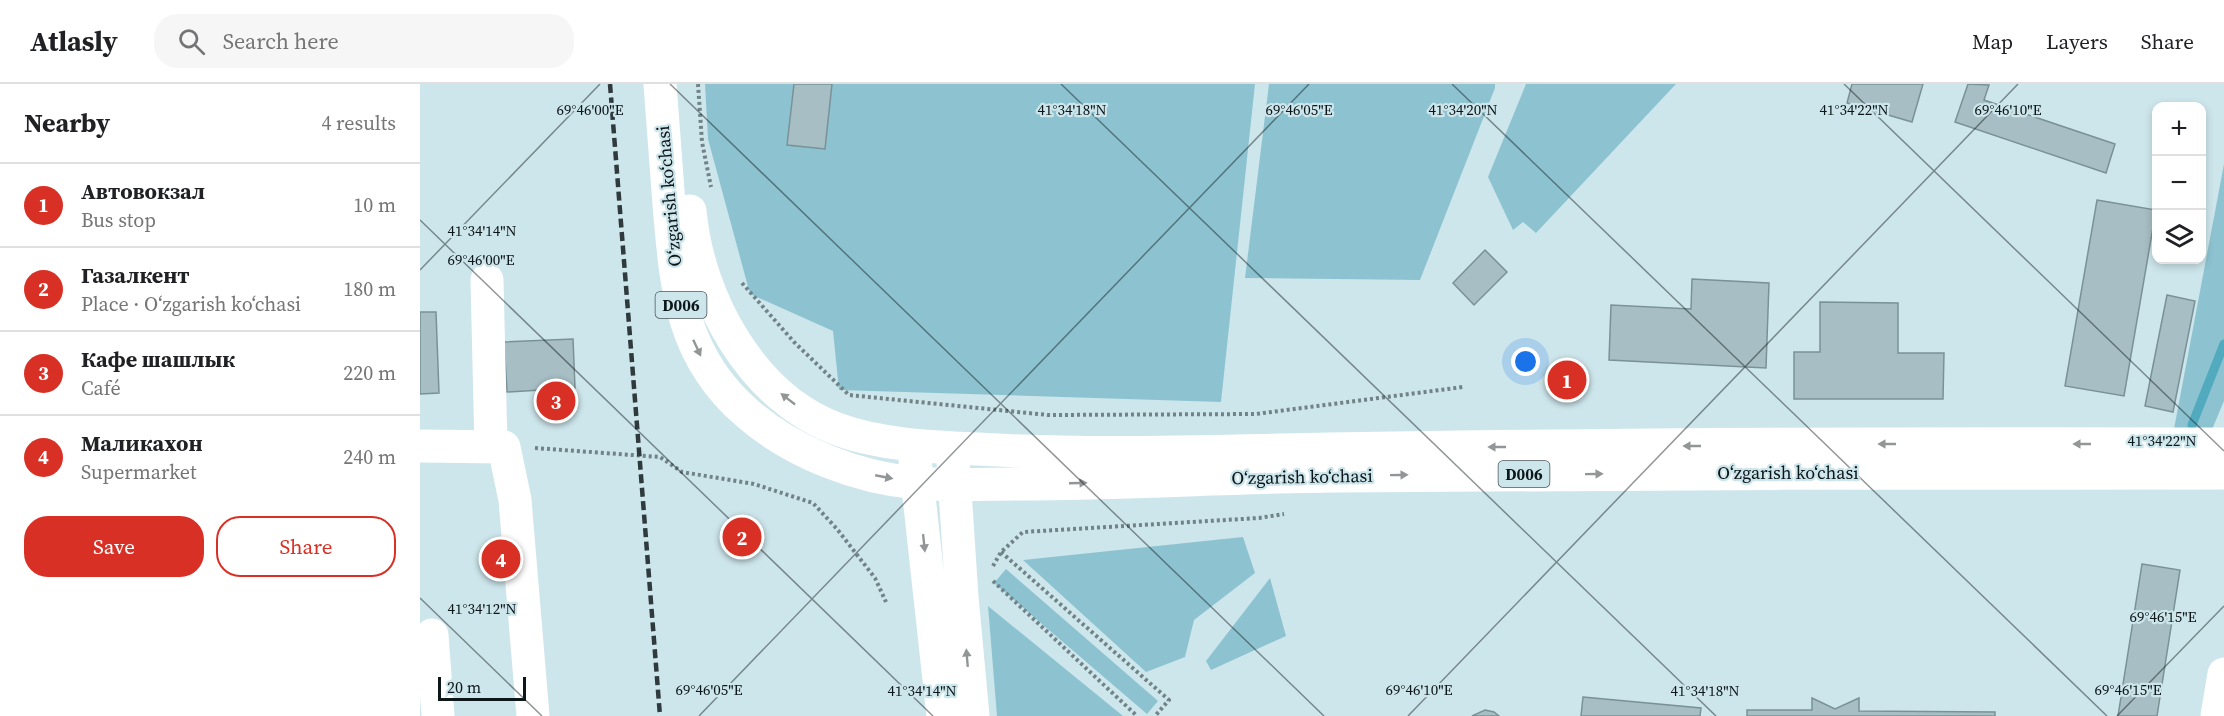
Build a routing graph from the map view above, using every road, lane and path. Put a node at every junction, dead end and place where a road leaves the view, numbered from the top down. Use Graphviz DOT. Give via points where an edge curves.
graph roads {
  1 [pos="660,84"];
  2 [pos="678,84"];
  3 [pos="698,84"];
  4 [pos="712,197"];
  5 [pos="487,280"];
  6 [pos="740,281"];
  7 [pos="1463,387"];
  8 [pos="913,444"];
  9 [pos="2224,444"];
  10 [pos="420,446"];
  11 [pos="498,447"];
  12 [pos="951,448"];
  13 [pos="2224,473"];
  14 [pos="917,483"];
  15 [pos="955,484"];
  16 [pos="1284,514"];
  17 [pos="1001,552"];
  18 [pos="992,568"];
  19 [pos="988,576"];
  20 [pos="886,602"];
  21 [pos="432,634"];
  22 [pos="2224,674"];
  23 [pos="438,716"];
  24 [pos="533,716"];
  25 [pos="943,716"];
  26 [pos="973,716"];
  27 [pos="1137,716"];
  28 [pos="1155,716"];
  29 [pos="2217,716"];
  1 -- 14 [label="main road, Oʻzgarish koʻchasi / D006, one-way" via="675,278 686,322 705,364 734,401 772,433 862,473"];
  8 -- 2 [label="main road, Oʻzgarish koʻchasi / D006, one-way" via="865,437 825,424 773,387 732,338 710,296 692,236"];
  3 -- 4 [label="path" via="702,142"];
  5 -- 11 [label="main road"];
  6 -- 7 [label="path" via="849,396 1048,415 1256,414"];
  8 -- 12 [label="main road, Oʻzgarish koʻchasi / D006"];
  8 -- 14 [label="main road"];
  9 -- 12 [label="main road, Oʻzgarish koʻchasi / D006, one-way" via="1049,453"];
  10 -- 11 [label="main road"];
  11 -- 20 [label="path" via="660,457 682,472 754,484 813,504 875,578"];
  11 -- 24 [label="main road" via="515,500"];
  12 -- 15 [label="main road"];
  15 -- 13 [label="main road, Oʻzgarish koʻchasi / D006, one-way" via="1278,476"];
  14 -- 15 [label="main road, Oʻzgarish koʻchasi / D006"];
  14 -- 25 [label="main road, one-way"];
  26 -- 15 [label="main road, one-way"];
  16 -- 17 [label="path" via="1258,519 1023,532"];
  17 -- 18 [label="path"];
  17 -- 28 [label="path" via="1169,700"];
  19 -- 27 [label="path"];
  21 -- 23 [label="main road"];
  22 -- 29 [label="main road"];
}
